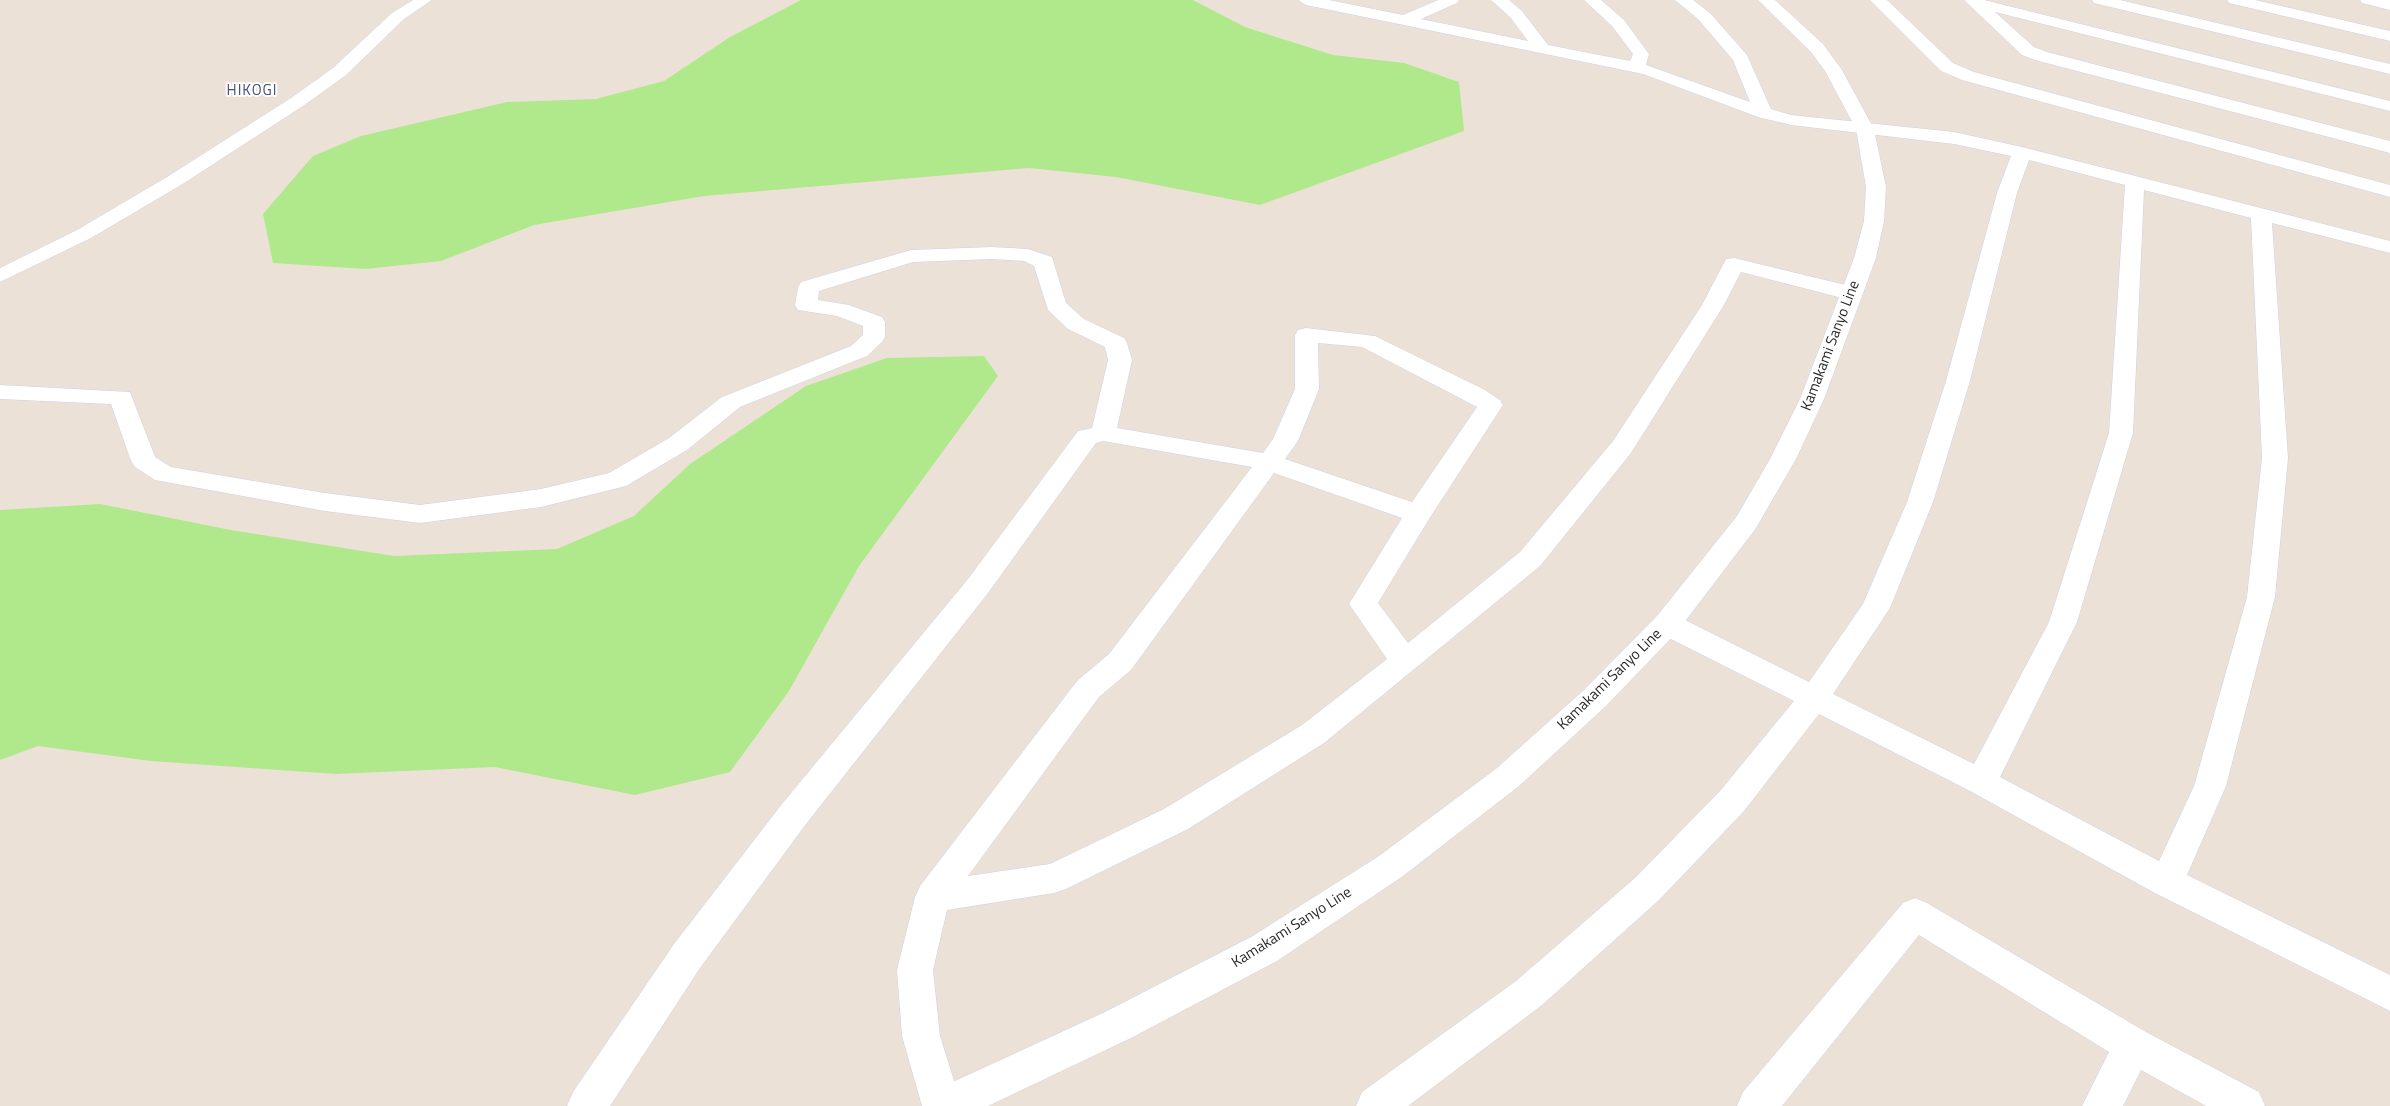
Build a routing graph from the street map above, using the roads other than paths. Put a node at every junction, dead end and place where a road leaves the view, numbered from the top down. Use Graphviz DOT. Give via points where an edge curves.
graph roads {
  1 [pos="424,0"];
  2 [pos="1451,0"];
  3 [pos="1499,0"];
  4 [pos="1592,0"];
  5 [pos="1684,0"];
  6 [pos="1766,0"];
  7 [pos="1878,0"];
  8 [pos="2100,0"];
  9 [pos="2236,0"];
  10 [pos="2368,0"];
  11 [pos="1314,1"];
  12 [pos="1974,2"];
  13 [pos="2390,5"];
  14 [pos="1404,20"];
  15 [pos="2390,36"];
  16 [pos="1542,48"];
  17 [pos="1636,68"];
  18 [pos="2390,69"];
  19 [pos="2390,106"];
  20 [pos="1764,113"];
  21 [pos="1865,129"];
  22 [pos="2390,147"];
  23 [pos="2022,153"];
  24 [pos="2135,182"];
  25 [pos="2390,191"];
  26 [pos="2261,214"];
  27 [pos="2390,247"];
  28 [pos="0,276"];
  29 [pos="1850,293"];
  30 [pos="0,392"];
  31 [pos="1104,433"];
  32 [pos="1268,462"];
  33 [pos="1418,514"];
  34 [pos="1667,624"];
  35 [pos="1405,661"];
  36 [pos="1814,698"];
  37 [pos="1981,782"];
  38 [pos="2167,882"];
  39 [pos="932,897"];
  40 [pos="2390,994"];
  41 [pos="2133,1045"];
  42 [pos="586,1106"];
  43 [pos="943,1106"];
  44 [pos="1376,1106"];
  45 [pos="1757,1106"];
  46 [pos="2102,1106"];
  47 [pos="2245,1106"];
  1 -- 28 [label="street" via="398,16 338,72 297,102 84,234"];
  2 -- 14 [label="street"];
  3 -- 16 [label="street" via="1516,14"];
  4 -- 17 [label="street" via="1618,23 1641,54"];
  5 -- 20 [label="street" via="1704,16 1741,59"];
  6 -- 21 [label="street, Kamakami Sanyo Line" via="1817,48 1833,70"];
  7 -- 25 [label="street" via="1947,67 1968,76"];
  8 -- 18 [label="street"];
  9 -- 15 [label="street"];
  10 -- 13 [label="street"];
  11 -- 14 [label="street"];
  12 -- 19 [label="street"];
  12 -- 22 [label="street" via="2028,51 2041,56"];
  14 -- 16 [label="street"];
  16 -- 17 [label="street"];
  17 -- 20 [label="street"];
  20 -- 21 [label="street" via="1791,120"];
  21 -- 23 [label="street" via="1954,138"];
  21 -- 29 [label="street, Kamakami Sanyo Line" via="1876,188 1874,221 1865,258"];
  23 -- 24 [label="street"];
  23 -- 36 [label="street" via="2007,194 1958,381 1920,502 1876,608"];
  24 -- 26 [label="street"];
  24 -- 37 [label="street" via="2121,433 2063,622"];
  26 -- 27 [label="street"];
  26 -- 38 [label="street" via="2275,458 2261,597 2210,786"];
  29 -- 34 [label="street, Kamakami Sanyo Line" via="1812,399 1783,458 1746,522"];
  29 -- 35 [label="street" via="1734,264 1713,305 1622,447 1530,559"];
  30 -- 31 [label="street" via="121,397 144,460 164,474 326,502 420,514 541,498 617,480 678,444 731,402 859,352 874,337 874,322 842,310 806,305 809,287 911,256 992,253 1028,255 1044,262 1056,305 1076,324 1116,343 1120,360"];
  31 -- 32 [label="street"];
  31 -- 42 [label="street" via="1087,437 978,586 794,814 687,956"];
  32 -- 33 [label="street"];
  32 -- 33 [label="street" via="1285,441 1307,389 1306,335 1366,341 1476,394 1491,405"];
  32 -- 39 [label="street" via="1120,662 1088,689"];
  33 -- 35 [label="street" via="1363,604"];
  34 -- 36 [label="street"];
  34 -- 43 [label="street, Kamakami Sanyo Line" via="1595,698 1508,777 1391,866 1264,949 1118,1025"];
  35 -- 39 [label="street" via="1312,734 1176,819 1054,878"];
  36 -- 37 [label="street"];
  36 -- 44 [label="street" via="1732,801 1647,889 1529,993"];
  37 -- 38 [label="street"];
  38 -- 40 [label="street"];
  39 -- 43 [label="street" via="915,970 921,1036"];
  41 -- 45 [label="street" via="1916,914"];
  41 -- 46 [label="street"];
  41 -- 47 [label="street"];
}
